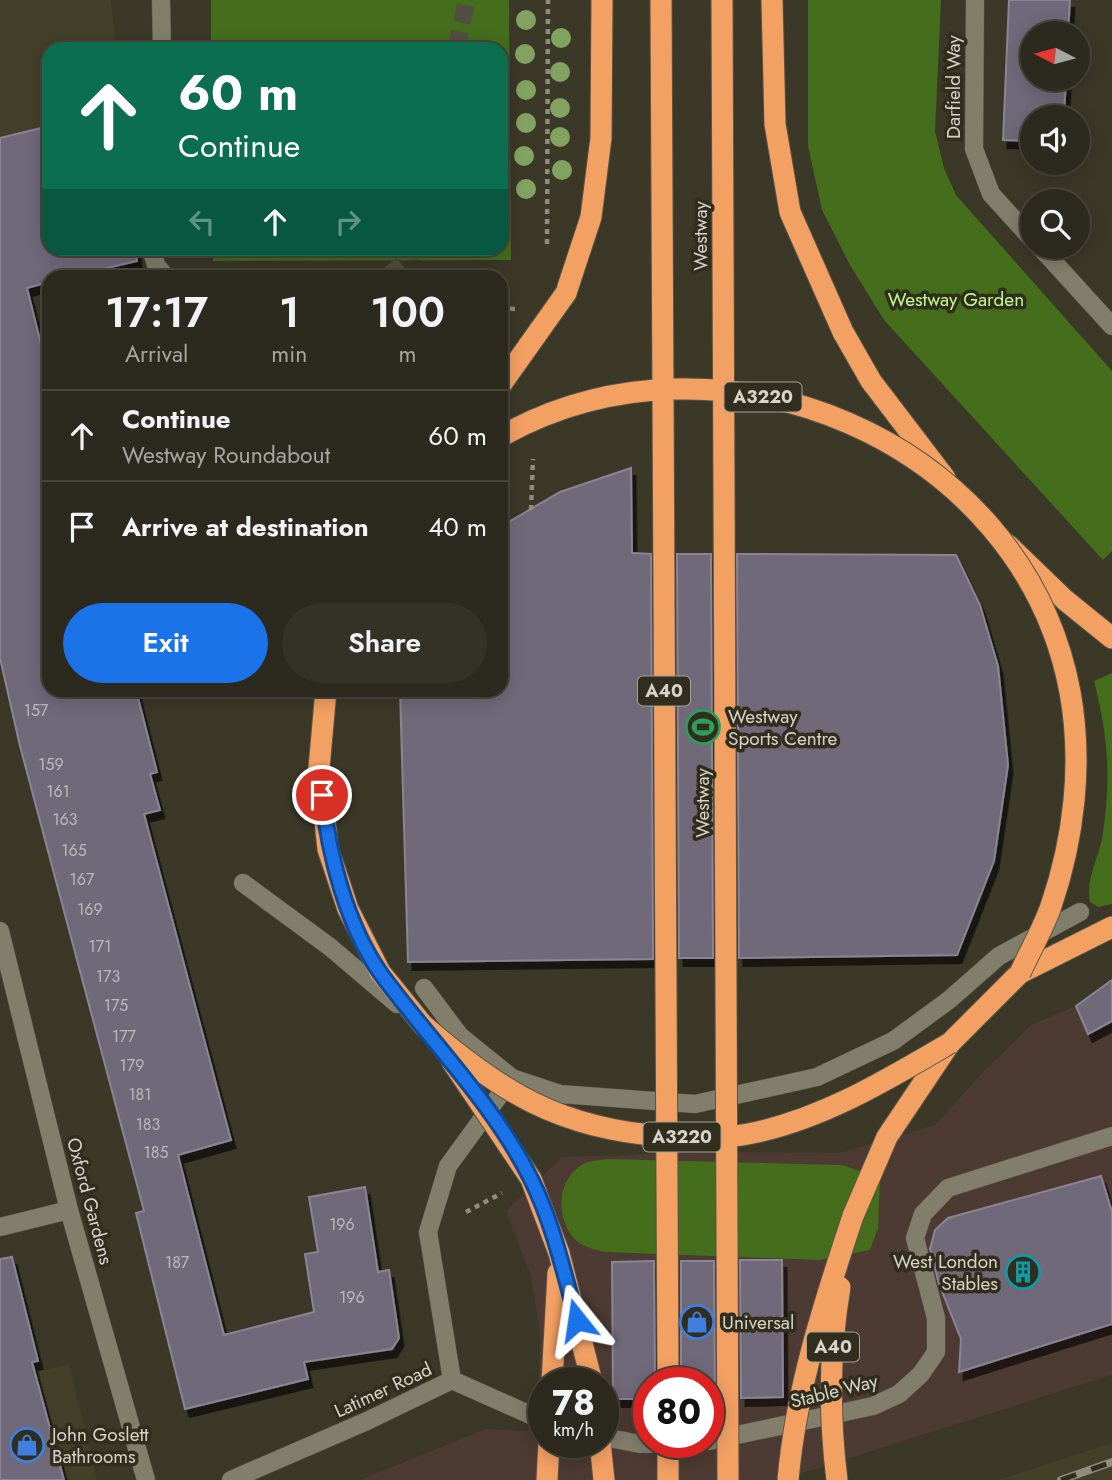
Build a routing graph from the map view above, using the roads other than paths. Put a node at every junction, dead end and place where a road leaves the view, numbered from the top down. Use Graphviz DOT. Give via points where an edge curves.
graph roads {
  1 [pos="161,0"];
  2 [pos="602,0"];
  3 [pos="661,0"];
  4 [pos="722,0"];
  5 [pos="772,0"];
  6 [pos="975,0"];
  7 [pos="162,42"];
  8 [pos="1020,226"];
  9 [pos="1051,259"];
  10 [pos="1112,326"];
  11 [pos="508,375"];
  12 [pos="508,433"];
  13 [pos="952,487"];
  14 [pos="993,531"];
  15 [pos="1112,638"];
  16 [pos="325,697"];
  17 [pos="243,883"];
  18 [pos="1080,912"];
  19 [pos="1112,927"];
  20 [pos="0,931"];
  21 [pos="1020,973"];
  22 [pos="424,988"];
  23 [pos="423,1025"];
  24 [pos="950,1043"];
  25 [pos="512,1078"];
  26 [pos="1112,1136"];
  27 [pos="69,1210"];
  28 [pos="853,1216"];
  29 [pos="0,1227"];
  30 [pos="559,1253"];
  31 [pos="553,1367"];
  32 [pos="588,1367"];
  33 [pos="668,1367"];
  34 [pos="452,1381"];
  35 [pos="528,1414"];
  36 [pos="724,1438"];
  37 [pos="548,1458"];
  38 [pos="602,1458"];
  39 [pos="668,1458"];
  40 [pos="146,1480"];
  41 [pos="231,1480"];
  42 [pos="547,1480"];
  43 [pos="604,1480"];
  44 [pos="668,1480"];
  45 [pos="728,1480"];
  46 [pos="789,1480"];
  47 [pos="837,1480"];
  1 -- 7 [label="street"];
  2 -- 11 [label="highway, bridge" via="601,138 591,217 566,293"];
  3 -- 33 [label="highway, Westway / A40, bridge"];
  4 -- 45 [label="highway, Westway, bridge"];
  5 -- 13 [label="highway" via="775,124 790,212 843,332 872,381"];
  6 -- 8 [label="street, Darfield Way" via="974,149 991,194"];
  9 -- 10 [label="street"];
  12 -- 13 [label="highway, A3220, bridge" via="577,403 637,391 688,387 736,392 804,406 854,423 902,450"];
  13 -- 14 [label="highway, A3220, bridge"];
  14 -- 15 [label="highway, A3220, bridge"];
  14 -- 21 [label="highway, A3220, bridge" via="1031,585 1055,637 1070,693 1076,762 1071,832 1051,908"];
  16 -- 23 [label="highway, A3220" via="319,768 328,849 348,909 380,972"];
  17 -- 23 [label="street" via="330,947"];
  18 -- 25 [label="street" via="999,956 893,1041 817,1077 695,1104 560,1094"];
  19 -- 21 [label="highway, A3220"];
  20 -- 27 [label="street, Oxford Gardens"];
  21 -- 24 [label="highway, A3220"];
  22 -- 25 [label="street" via="460,1036"];
  23 -- 24 [label="highway, A3220, bridge" via="473,1069 559,1115 630,1133 684,1137 747,1134 810,1115 872,1088"];
  23 -- 30 [label="highway, bridge" via="458,1068 531,1179"];
  24 -- 28 [label="highway, A40" via="887,1137"];
  25 -- 34 [label="street, Latimer Road" via="448,1166 428,1232"];
  26 -- 36 [label="street, Stable Way" via="948,1188 923,1214 915,1238 936,1318 936,1352 899,1394 873,1406"];
  27 -- 29 [label="street"];
  27 -- 40 [label="street, Oxford Gardens"];
  28 -- 46 [label="highway, A40, bridge" via="818,1319 792,1431"];
  28 -- 47 [label="highway, A40, bridge" via="834,1325 831,1433"];
  30 -- 31 [label="highway"];
  30 -- 32 [label="highway"];
  34 -- 35 [label="street"];
  34 -- 41 [label="street, Latimer Road"];
  37 -- 42 [label="highway"];
  38 -- 43 [label="highway"];
  39 -- 44 [label="highway, bridge"];
}
